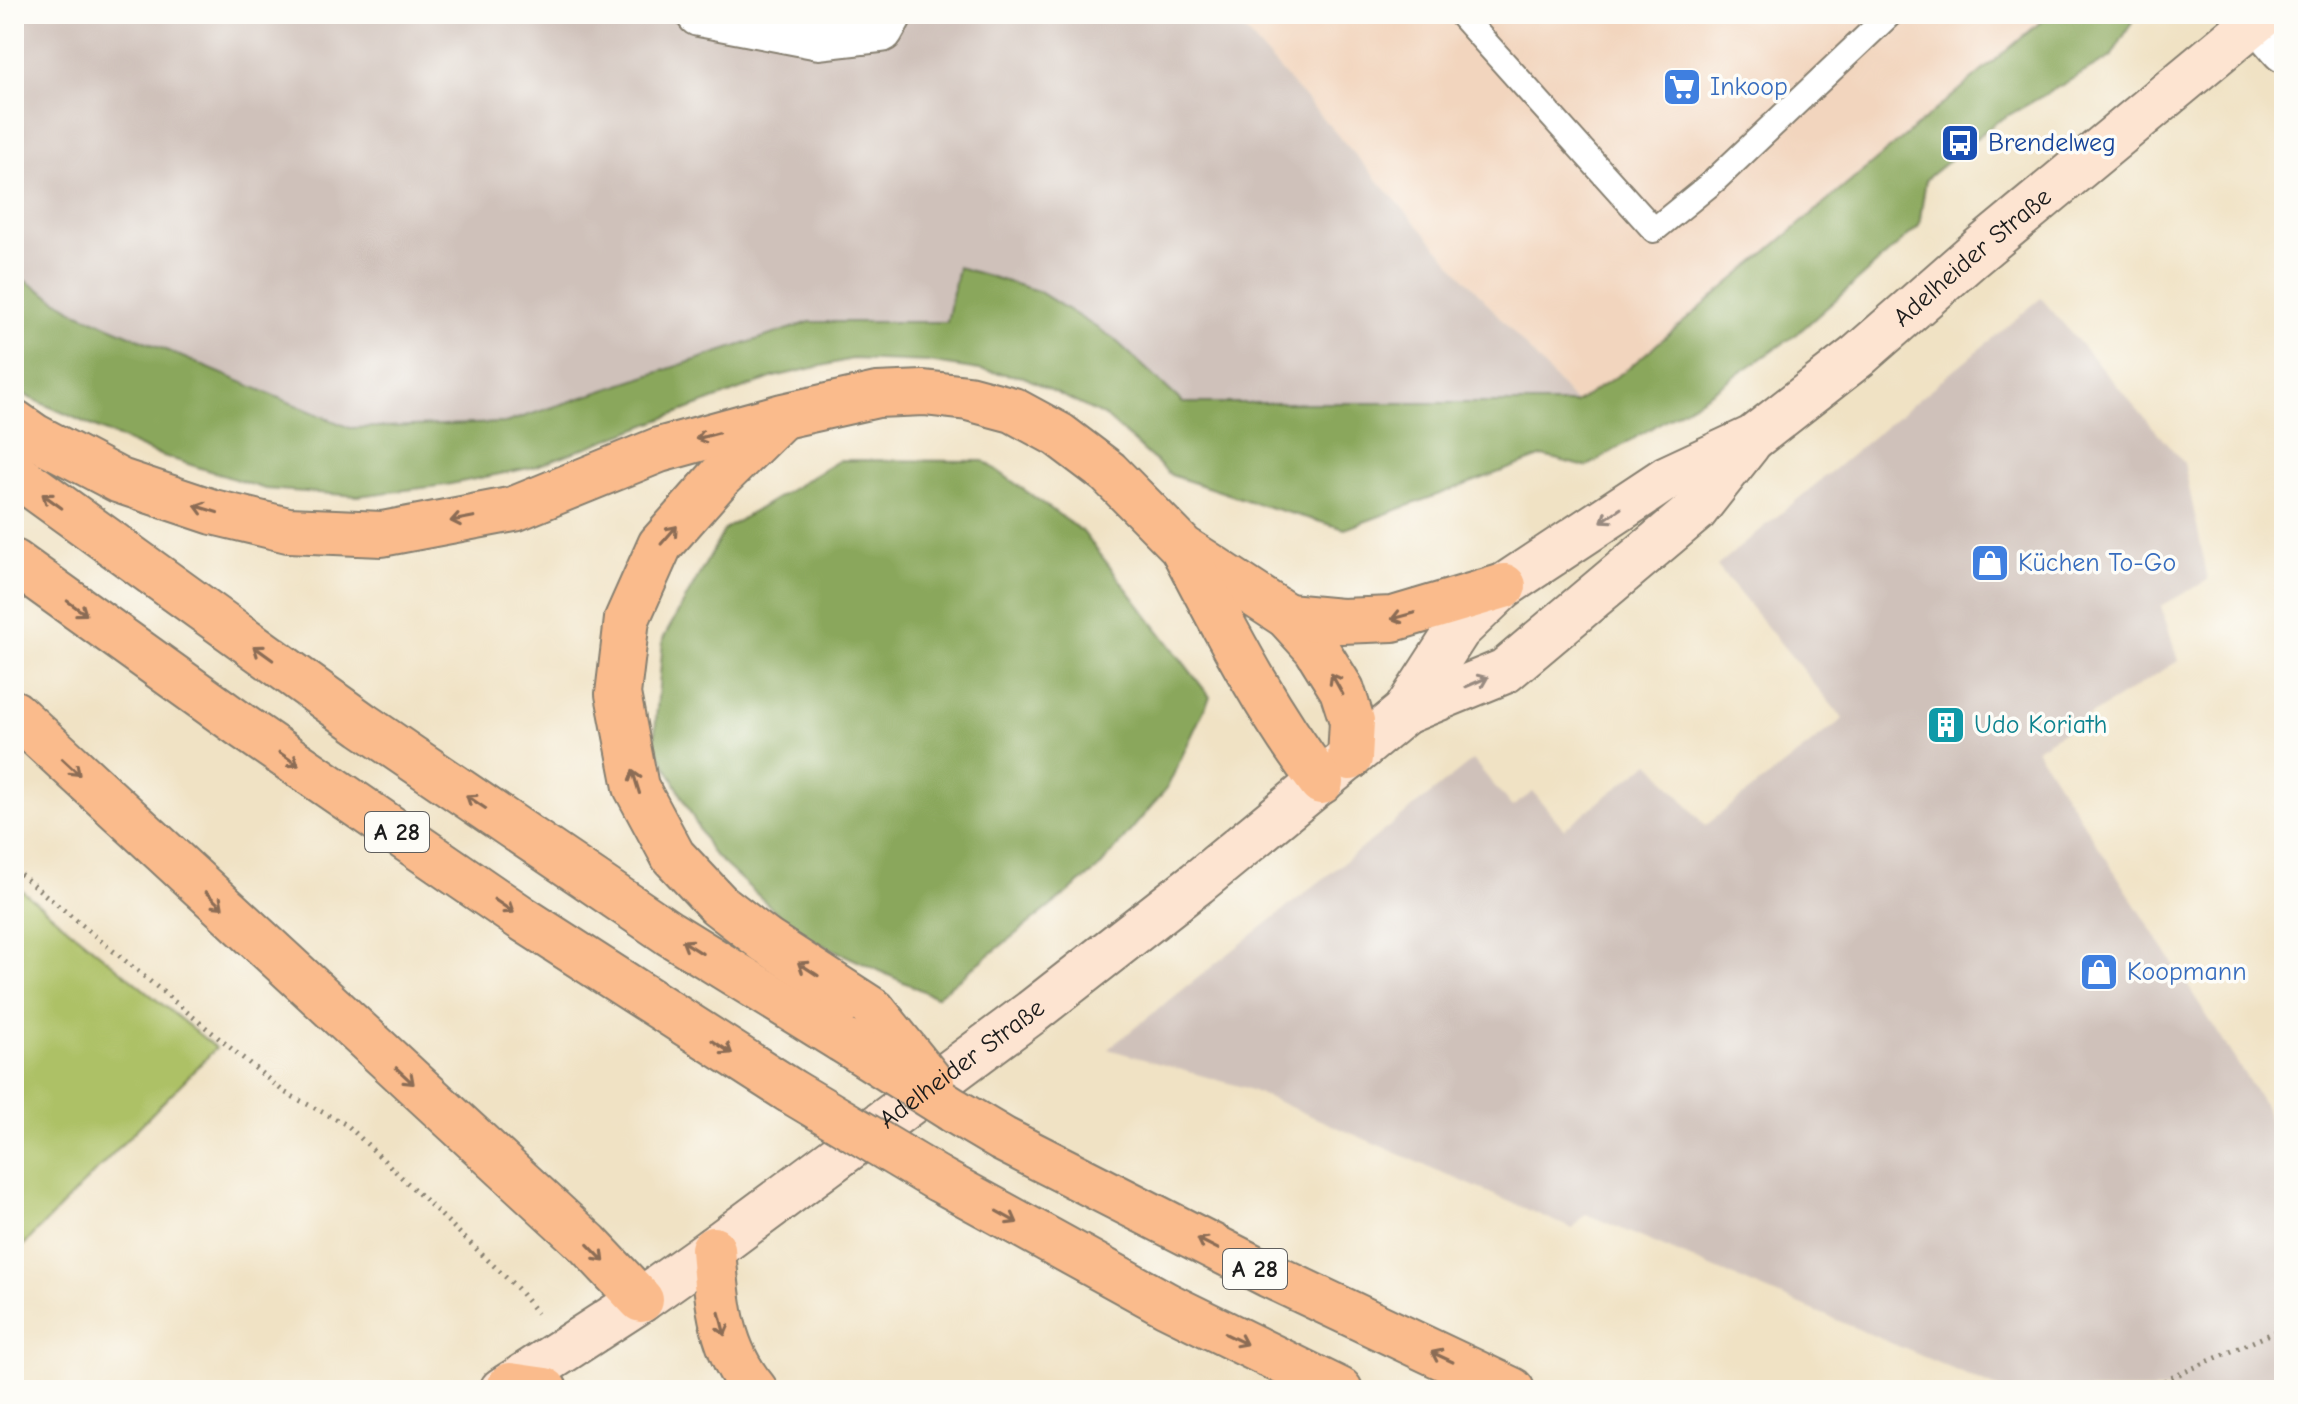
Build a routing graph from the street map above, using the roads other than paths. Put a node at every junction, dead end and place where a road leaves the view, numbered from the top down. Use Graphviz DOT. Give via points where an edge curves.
graph roads {
  1 [pos="699,14"];
  2 [pos="890,14"];
  3 [pos="1460,14"];
  4 [pos="1890,14"];
  5 [pos="2264,24"];
  6 [pos="783,416"];
  7 [pos="14,422"];
  8 [pos="1753,438"];
  9 [pos="14,473"];
  10 [pos="1667,478"];
  11 [pos="1695,511"];
  12 [pos="1183,548"];
  13 [pos="14,562"];
  14 [pos="1504,586"];
  15 [pos="1287,616"];
  16 [pos="1405,712"];
  17 [pos="14,713"];
  18 [pos="1336,770"];
  19 [pos="953,1110"];
  20 [pos="713,1249"];
  21 [pos="641,1300"];
  22 [pos="519,1388"];
  23 [pos="755,1390"];
  24 [pos="1340,1390"];
  25 [pos="1512,1390"];
  1 -- 2 [label="street" via="819,37 881,30"];
  3 -- 4 [label="lane" via="1654,230 1714,181"];
  5 -- 8 [label="main road, Adelheider Straße"];
  6 -- 7 [label="highway, one-way" via="659,450 514,509 382,534 288,530 213,512 120,481"];
  6 -- 12 [label="highway" via="877,395 924,393 1013,410 1059,435 1108,472"];
  19 -- 6 [label="highway, one-way, bridge" via="874,1011 718,904 673,856 636,787 618,694 627,619 660,545"];
  8 -- 10 [label="main road, Adelheider Straße"];
  8 -- 11 [label="main road, Adelheider Straße"];
  19 -- 9 [label="highway, A 28, one-way, bridge" via="669,933 363,725"];
  10 -- 11 [label="lane"];
  10 -- 14 [label="main road, Adelheider Straße, one-way"];
  16 -- 11 [label="main road, Adelheider Straße, one-way" via="1505,671"];
  12 -- 15 [label="highway"];
  12 -- 18 [label="highway" via="1242,662 1295,748"];
  13 -- 24 [label="highway, A 28, one-way, bridge" via="523,919 789,1090 1167,1305"];
  14 -- 15 [label="highway, one-way" via="1393,619"];
  14 -- 16 [label="main road, Adelheider Straße" via="1458,630"];
  18 -- 15 [label="highway, one-way" via="1352,721 1342,690 1316,648"];
  16 -- 18 [label="main road, Adelheider Straße"];
  17 -- 21 [label="highway, one-way" via="588,1244"];
  18 -- 20 [label="main road, Adelheider Straße" via="1032,1012"];
  25 -- 19 [label="highway, A 28, one-way" via="1269,1275"];
  20 -- 21 [label="main road, Adelheider Straße"];
  20 -- 23 [label="highway, one-way" via="728,1347"];
  21 -- 22 [label="main road, Adelheider Straße" via="565,1349"];
}
